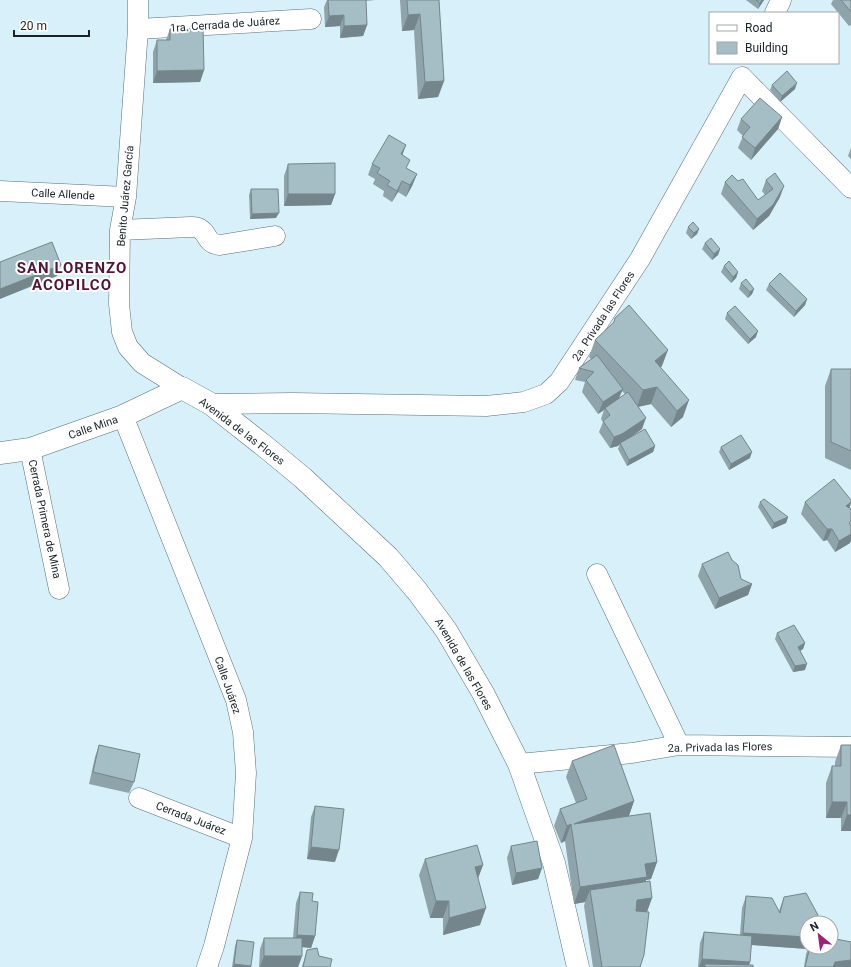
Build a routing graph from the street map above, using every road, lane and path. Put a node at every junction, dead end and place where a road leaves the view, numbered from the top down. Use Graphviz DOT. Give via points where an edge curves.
graph roads {
  1 [pos="138,0"];
  2 [pos="781,0"];
  3 [pos="775,12"];
  4 [pos="311,19"];
  5 [pos="138,30"];
  6 [pos="746,70"];
  7 [pos="851,188"];
  8 [pos="0,191"];
  9 [pos="126,197"];
  10 [pos="120,230"];
  11 [pos="275,236"];
  12 [pos="182,388"];
  13 [pos="211,404"];
  14 [pos="123,416"];
  15 [pos="30,449"];
  16 [pos="0,452"];
  17 [pos="597,574"];
  18 [pos="60,589"];
  19 [pos="679,745"];
  20 [pos="851,747"];
  21 [pos="518,764"];
  22 [pos="139,798"];
  23 [pos="242,838"];
  24 [pos="207,967"];
  25 [pos="578,967"];
  1 -- 5 [label="street, Benito Juárez García"];
  2 -- 3 [label="street"];
  4 -- 5 [label="street, 1ra. Cerrada de Juárez"];
  5 -- 9 [label="street, Benito Juárez García"];
  6 -- 7 [label="street, 2a. Privada las Flores"];
  6 -- 13 [label="street, 2a. Privada las Flores" via="640,260 559,382 546,394 524,402 486,406"];
  8 -- 9 [label="street, Calle Allende"];
  9 -- 10 [label="street, Benito Juárez García"];
  10 -- 11 [label="street" via="200,228 209,240 220,245"];
  10 -- 12 [label="street, Benito Juárez García" via="118,304 122,332 128,347 142,363"];
  12 -- 13 [label="street, Avenida de las Flores"];
  12 -- 14 [label="street, Calle Mina"];
  13 -- 21 [label="street, Avenida de las Flores" via="303,478 388,557 417,590 450,636 483,693"];
  14 -- 15 [label="street, Calle Mina"];
  14 -- 23 [label="street, Calle Juárez" via="236,700 243,732 246,773"];
  15 -- 16 [label="street, Calle Mina"];
  15 -- 18 [label="street, Cerrada Primera de Mina"];
  17 -- 19 [label="street"];
  19 -- 20 [label="street, 2a. Privada las Flores"];
  19 -- 21 [label="street, 2a. Privada las Flores" via="632,753"];
  21 -- 25 [label="street, Avenida de las Flores" via="554,863"];
  22 -- 23 [label="street, Cerrada Juárez"];
  23 -- 24 [label="street, Calle Juárez"];
}
